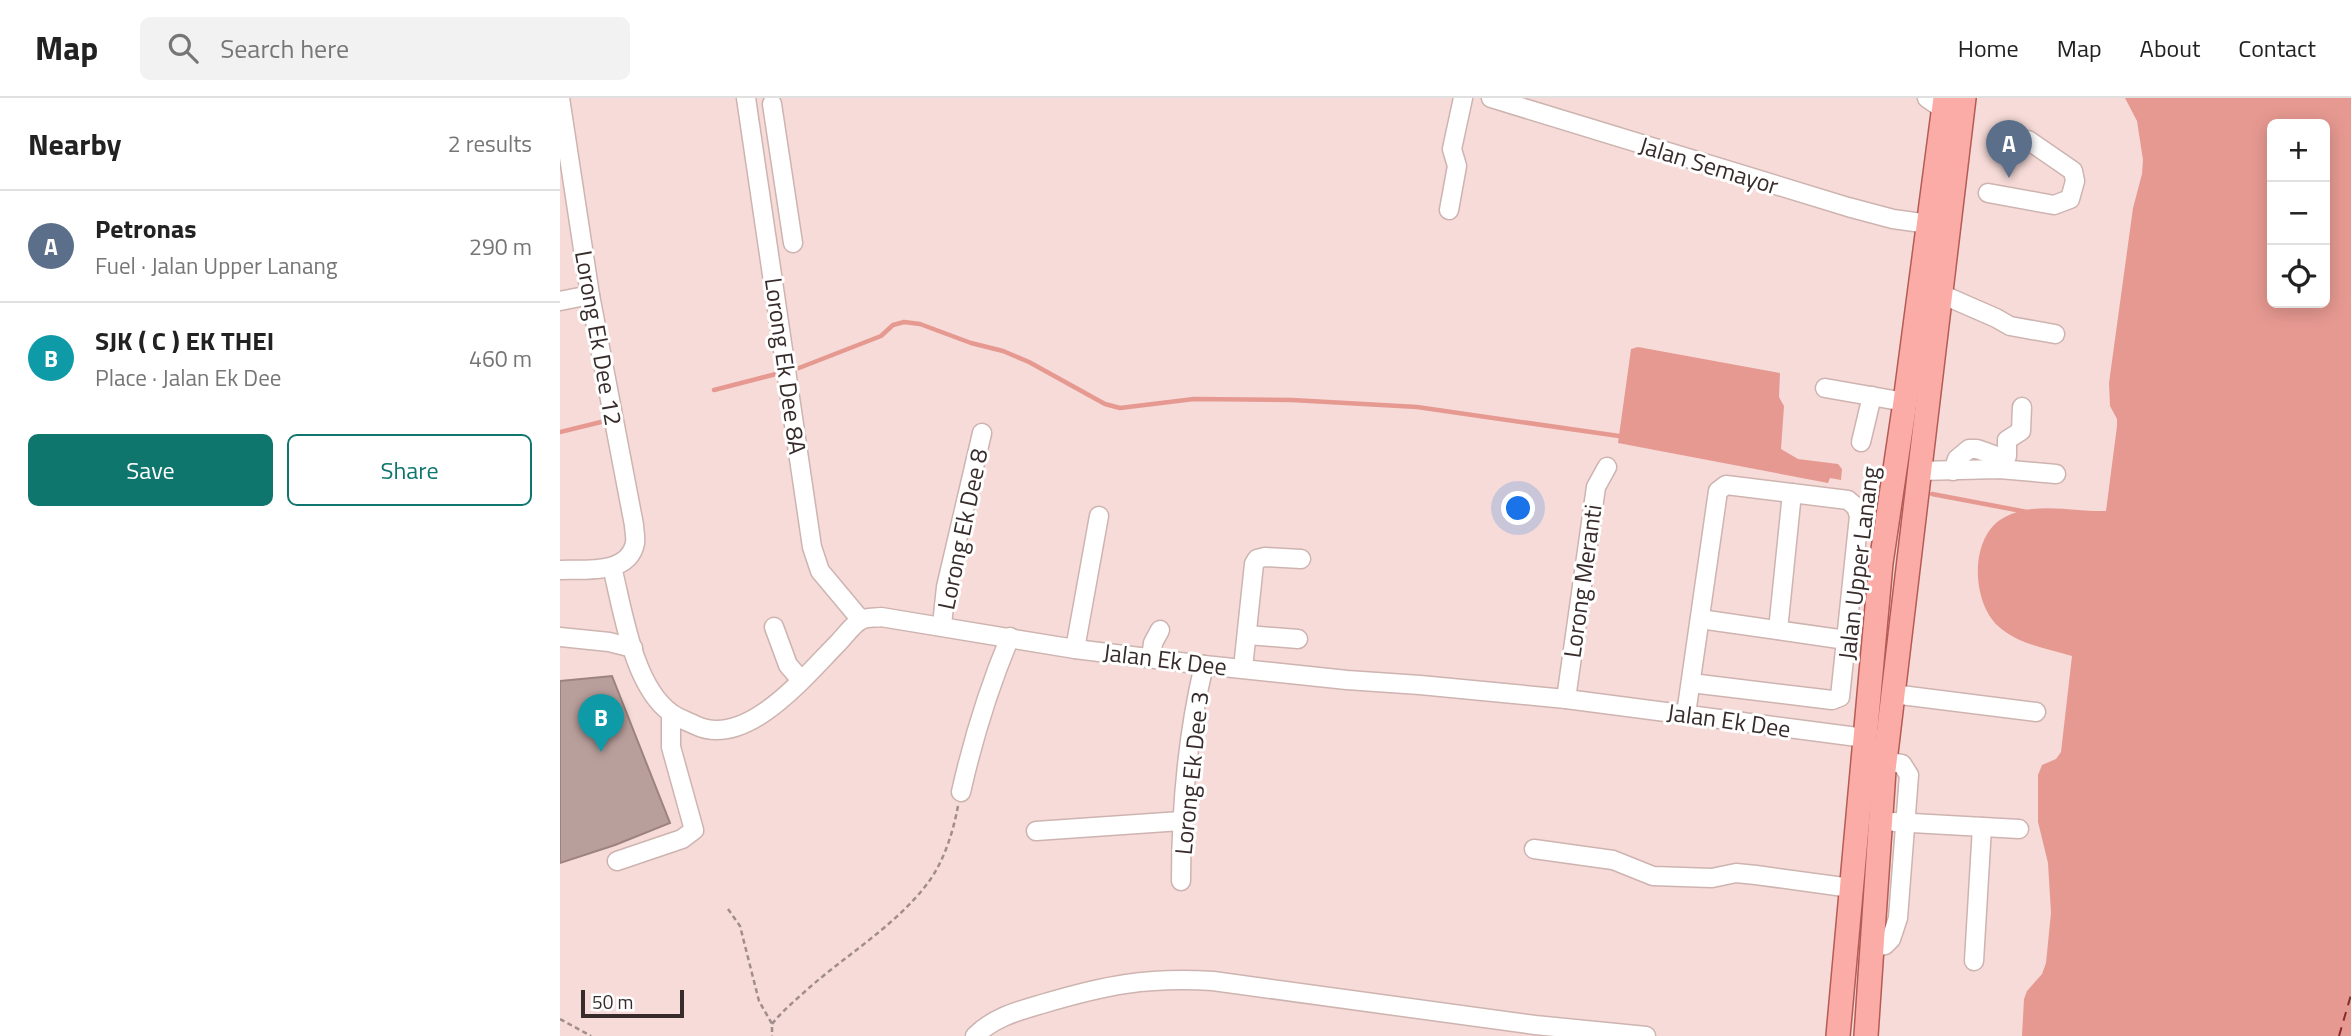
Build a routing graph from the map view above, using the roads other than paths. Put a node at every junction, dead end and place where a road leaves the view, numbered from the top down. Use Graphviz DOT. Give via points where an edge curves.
graph roads {
  1 [pos="561,98"];
  2 [pos="746,98"];
  3 [pos="1463,98"];
  4 [pos="1491,98"];
  5 [pos="1964,98"];
  6 [pos="1938,102"];
  7 [pos="750,127"];
  8 [pos="2028,139"];
  9 [pos="564,150"];
  10 [pos="1988,193"];
  11 [pos="1449,211"];
  12 [pos="790,224"];
  13 [pos="1929,224"];
  14 [pos="766,229"];
  15 [pos="793,243"];
  16 [pos="1941,294"];
  17 [pos="590,295"];
  18 [pos="560,301"];
  19 [pos="2055,334"];
  20 [pos="1825,388"];
  21 [pos="1872,396"];
  22 [pos="1905,402"];
  23 [pos="2022,407"];
  24 [pos="982,433"];
  25 [pos="1861,442"];
  26 [pos="2002,464"];
  27 [pos="1607,467"];
  28 [pos="1919,471"];
  29 [pos="2056,474"];
  30 [pos="1792,493"];
  31 [pos="1099,516"];
  32 [pos="1301,559"];
  33 [pos="1855,560"];
  34 [pos="1881,563"];
  35 [pos="612,567"];
  36 [pos="560,570"];
  37 [pos="1700,619"];
  38 [pos="861,620"];
  39 [pos="942,625"];
  40 [pos="774,627"];
  41 [pos="1160,630"];
  42 [pos="1778,630"];
  43 [pos="1248,635"];
  44 [pos="560,637"];
  45 [pos="1010,637"];
  46 [pos="1298,639"];
  47 [pos="1846,640"];
  48 [pos="633,648"];
  49 [pos="1075,649"];
  50 [pos="1151,658"];
  51 [pos="1204,665"];
  52 [pos="1243,668"];
  53 [pos="801,680"];
  54 [pos="1691,683"];
  55 [pos="1893,694"];
  56 [pos="1566,699"];
  57 [pos="2036,712"];
  58 [pos="671,714"];
  59 [pos="1686,715"];
  60 [pos="1865,738"];
  61 [pos="1886,761"];
  62 [pos="961,792"];
  63 [pos="1181,821"];
  64 [pos="1880,821"];
  65 [pos="1907,822"];
  66 [pos="1982,827"];
  67 [pos="2019,829"];
  68 [pos="1036,831"];
  69 [pos="1534,849"];
  70 [pos="617,861"];
  71 [pos="1181,881"];
  72 [pos="1851,888"];
  73 [pos="1872,947"];
  74 [pos="1973,961"];
  75 [pos="1534,1031"];
  76 [pos="975,1036"];
  77 [pos="1646,1036"];
  78 [pos="1838,1036"];
  79 [pos="1866,1036"];
  1 -- 9 [label="street, Lorong Ek Dee 12"];
  2 -- 7 [label="street, Lorong Ek Dee 8A"];
  3 -- 11 [label="street" via="1452,149 1457,166"];
  4 -- 13 [label="street, Jalan Semayor" via="1838,205"];
  5 -- 16 [label="main road, Jalan Upper Lanang"];
  6 -- 13 [label="main road, Jalan Upper Lanang"];
  7 -- 12 [label="street" via="773,112"];
  7 -- 14 [label="street, Lorong Ek Dee 8A"];
  8 -- 10 [label="street" via="2073,171 2070,199 2054,205"];
  9 -- 17 [label="street, Lorong Ek Dee 12"];
  12 -- 14 [label="street"];
  12 -- 15 [label="street"];
  13 -- 22 [label="main road, Jalan Upper Lanang"];
  14 -- 38 [label="street, Lorong Ek Dee 8A" via="812,547 820,571"];
  16 -- 19 [label="street" via="2010,326"];
  16 -- 28 [label="main road, Jalan Upper Lanang"];
  17 -- 18 [label="street"];
  17 -- 35 [label="street, Lorong Ek Dee 12" via="634,525 635,543 626,561"];
  20 -- 21 [label="street"];
  21 -- 22 [label="street"];
  21 -- 25 [label="street"];
  22 -- 34 [label="main road, Jalan Upper Lanang"];
  23 -- 26 [label="street" via="2021,431 2007,440"];
  24 -- 39 [label="street, Lorong Ek Dee 8" via="946,587"];
  26 -- 28 [label="street"];
  26 -- 29 [label="street"];
  27 -- 56 [label="street, Lorong Meranti" via="1595,487"];
  28 -- 55 [label="main road, Jalan Upper Lanang"];
  30 -- 33 [label="street" via="1853,503 1859,516"];
  30 -- 37 [label="street" via="1726,485 1719,489"];
  30 -- 42 [label="street"];
  31 -- 49 [label="street"];
  32 -- 43 [label="street" via="1257,559"];
  33 -- 34 [label="street"];
  33 -- 47 [label="street"];
  34 -- 60 [label="main road, Jalan Upper Lanang"];
  35 -- 36 [label="street"];
  35 -- 48 [label="street"];
  37 -- 42 [label="street"];
  37 -- 54 [label="street"];
  38 -- 39 [label="street, Jalan Ek Dee" via="881,617"];
  38 -- 53 [label="street"];
  39 -- 45 [label="street, Jalan Ek Dee"];
  40 -- 53 [label="street" via="788,665"];
  41 -- 50 [label="street"];
  42 -- 47 [label="street"];
  43 -- 46 [label="street"];
  43 -- 52 [label="street"];
  44 -- 48 [label="street"];
  45 -- 49 [label="street, Jalan Ek Dee"];
  45 -- 62 [label="street" via="993,677"];
  47 -- 54 [label="street" via="1842,694 1837,700"];
  48 -- 58 [label="street" via="646,683"];
  49 -- 50 [label="street, Jalan Ek Dee"];
  50 -- 51 [label="street, Jalan Ek Dee"];
  51 -- 52 [label="street, Jalan Ek Dee"];
  51 -- 63 [label="street, Lorong Ek Dee 3" via="1190,733"];
  52 -- 56 [label="street, Jalan Ek Dee"];
  53 -- 58 [label="street" via="749,723 729,730 714,732"];
  54 -- 59 [label="street"];
  55 -- 57 [label="street"];
  55 -- 61 [label="main road, Jalan Upper Lanang"];
  56 -- 59 [label="street, Jalan Ek Dee"];
  58 -- 70 [label="street" via="671,747 694,830"];
  59 -- 60 [label="street, Jalan Ek Dee"];
  60 -- 72 [label="main road, Jalan Upper Lanang"];
  61 -- 64 [label="main road, Jalan Upper Lanang"];
  61 -- 65 [label="street" via="1902,764 1909,775"];
  63 -- 68 [label="street"];
  63 -- 71 [label="street, Lorong Ek Dee 3"];
  64 -- 65 [label="street"];
  64 -- 73 [label="main road, Jalan Upper Lanang"];
  65 -- 66 [label="street"];
  65 -- 73 [label="street" via="1895,930 1885,945"];
  66 -- 67 [label="street"];
  66 -- 74 [label="street"];
  69 -- 72 [label="street" via="1613,860 1653,876 1712,878 1736,873"];
  72 -- 78 [label="main road, Jalan Upper Lanang"];
  73 -- 79 [label="main road, Jalan Upper Lanang"];
  75 -- 76 [label="street" via="1213,981 1169,979 1083,992 1001,1018"];
  75 -- 77 [label="street"];
}
